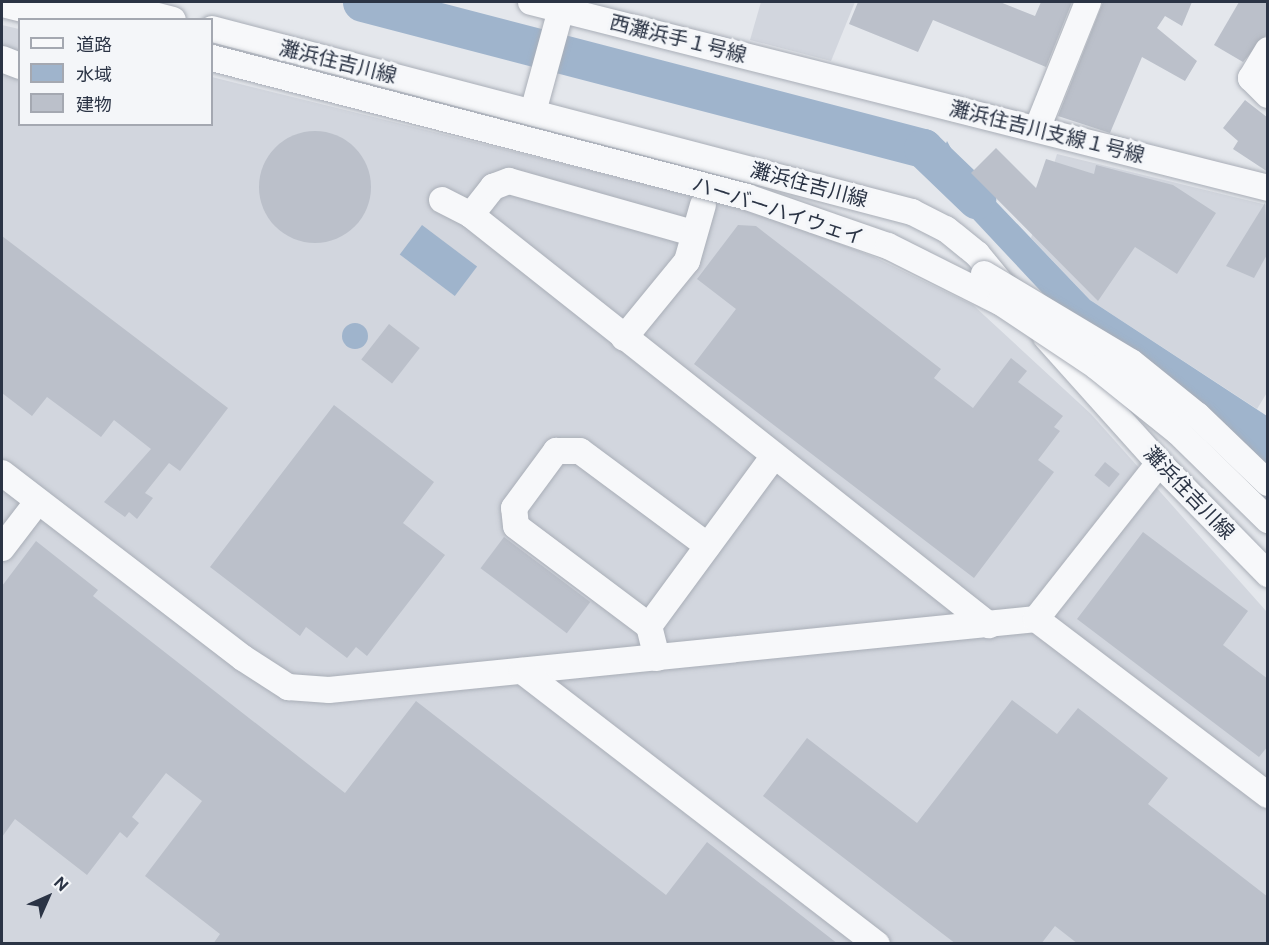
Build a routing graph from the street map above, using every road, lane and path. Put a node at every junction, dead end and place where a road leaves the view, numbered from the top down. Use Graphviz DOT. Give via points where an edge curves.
graph roads {
  1 [pos="44,2"];
  2 [pos="103,2"];
  3 [pos="531,2"];
  4 [pos="1088,2"];
  5 [pos="2,4"];
  6 [pos="562,5"];
  7 [pos="54,18"];
  8 [pos="105,18"];
  9 [pos="165,18"];
  10 [pos="213,29"];
  11 [pos="213,45"];
  12 [pos="1268,50"];
  13 [pos="213,58"];
  14 [pos="2,59"];
  15 [pos="18,65"];
  16 [pos="826,76"];
  17 [pos="1259,86"];
  18 [pos="533,112"];
  19 [pos="1037,129"];
  20 [pos="1268,188"];
  21 [pos="442,200"];
  22 [pos="703,206"];
  23 [pos="471,215"];
  24 [pos="693,233"];
  25 [pos="624,338"];
  26 [pos="774,456"];
  27 [pos="1159,463"];
  28 [pos="2,473"];
  29 [pos="1268,483"];
  30 [pos="38,501"];
  31 [pos="1268,520"];
  32 [pos="708,546"];
  33 [pos="2,548"];
  34 [pos="1268,574"];
  35 [pos="1036,619"];
  36 [pos="989,625"];
  37 [pos="649,626"];
  38 [pos="657,658"];
  39 [pos="522,671"];
  40 [pos="1268,795"];
  41 [pos="877,944"];
  1 -- 8 [label="street"];
  2 -- 9 [label="street"];
  3 -- 6 [label="street, 西灘浜手１号線"];
  4 -- 19 [label="street"];
  5 -- 7 [label="street"];
  6 -- 16 [label="street, 西灘浜手１号線"];
  6 -- 18 [label="street"];
  10 -- 18 [label="street, 灘浜住吉川線"];
  11 -- 29 [label="street, ハーバーハイウェイ, bridge" via="749,184 917,243 1009,287 1096,338 1171,393"];
  12 -- 17 [label="street"];
  13 -- 31 [label="street, ハーバーハイウェイ, bridge" via="747,197 888,246 1000,302 1096,366 1178,432"];
  14 -- 15 [label="street"];
  16 -- 19 [label="street, 灘浜住吉川支線１号線"];
  18 -- 27 [label="street, 灘浜住吉川線" via="912,212 946,229 977,254"];
  19 -- 20 [label="street, 灘浜住吉川支線１号線"];
  21 -- 23 [label="street"];
  22 -- 24 [label="street"];
  23 -- 24 [label="street" via="493,187 509,181"];
  23 -- 25 [label="street"];
  24 -- 25 [label="street" via="687,261"];
  25 -- 26 [label="street"];
  26 -- 32 [label="street"];
  26 -- 36 [label="street"];
  27 -- 34 [label="street, 灘浜住吉川線"];
  27 -- 35 [label="street"];
  28 -- 30 [label="street"];
  30 -- 33 [label="street"];
  30 -- 39 [label="street" via="243,658 288,687 329,690"];
  32 -- 37 [label="street"];
  32 -- 37 [label="street" via="580,451 556,451 514,508 516,526"];
  35 -- 36 [label="street"];
  35 -- 40 [label="street"];
  36 -- 38 [label="street"];
  37 -- 38 [label="street"];
  38 -- 39 [label="street"];
  39 -- 41 [label="street"];
}
